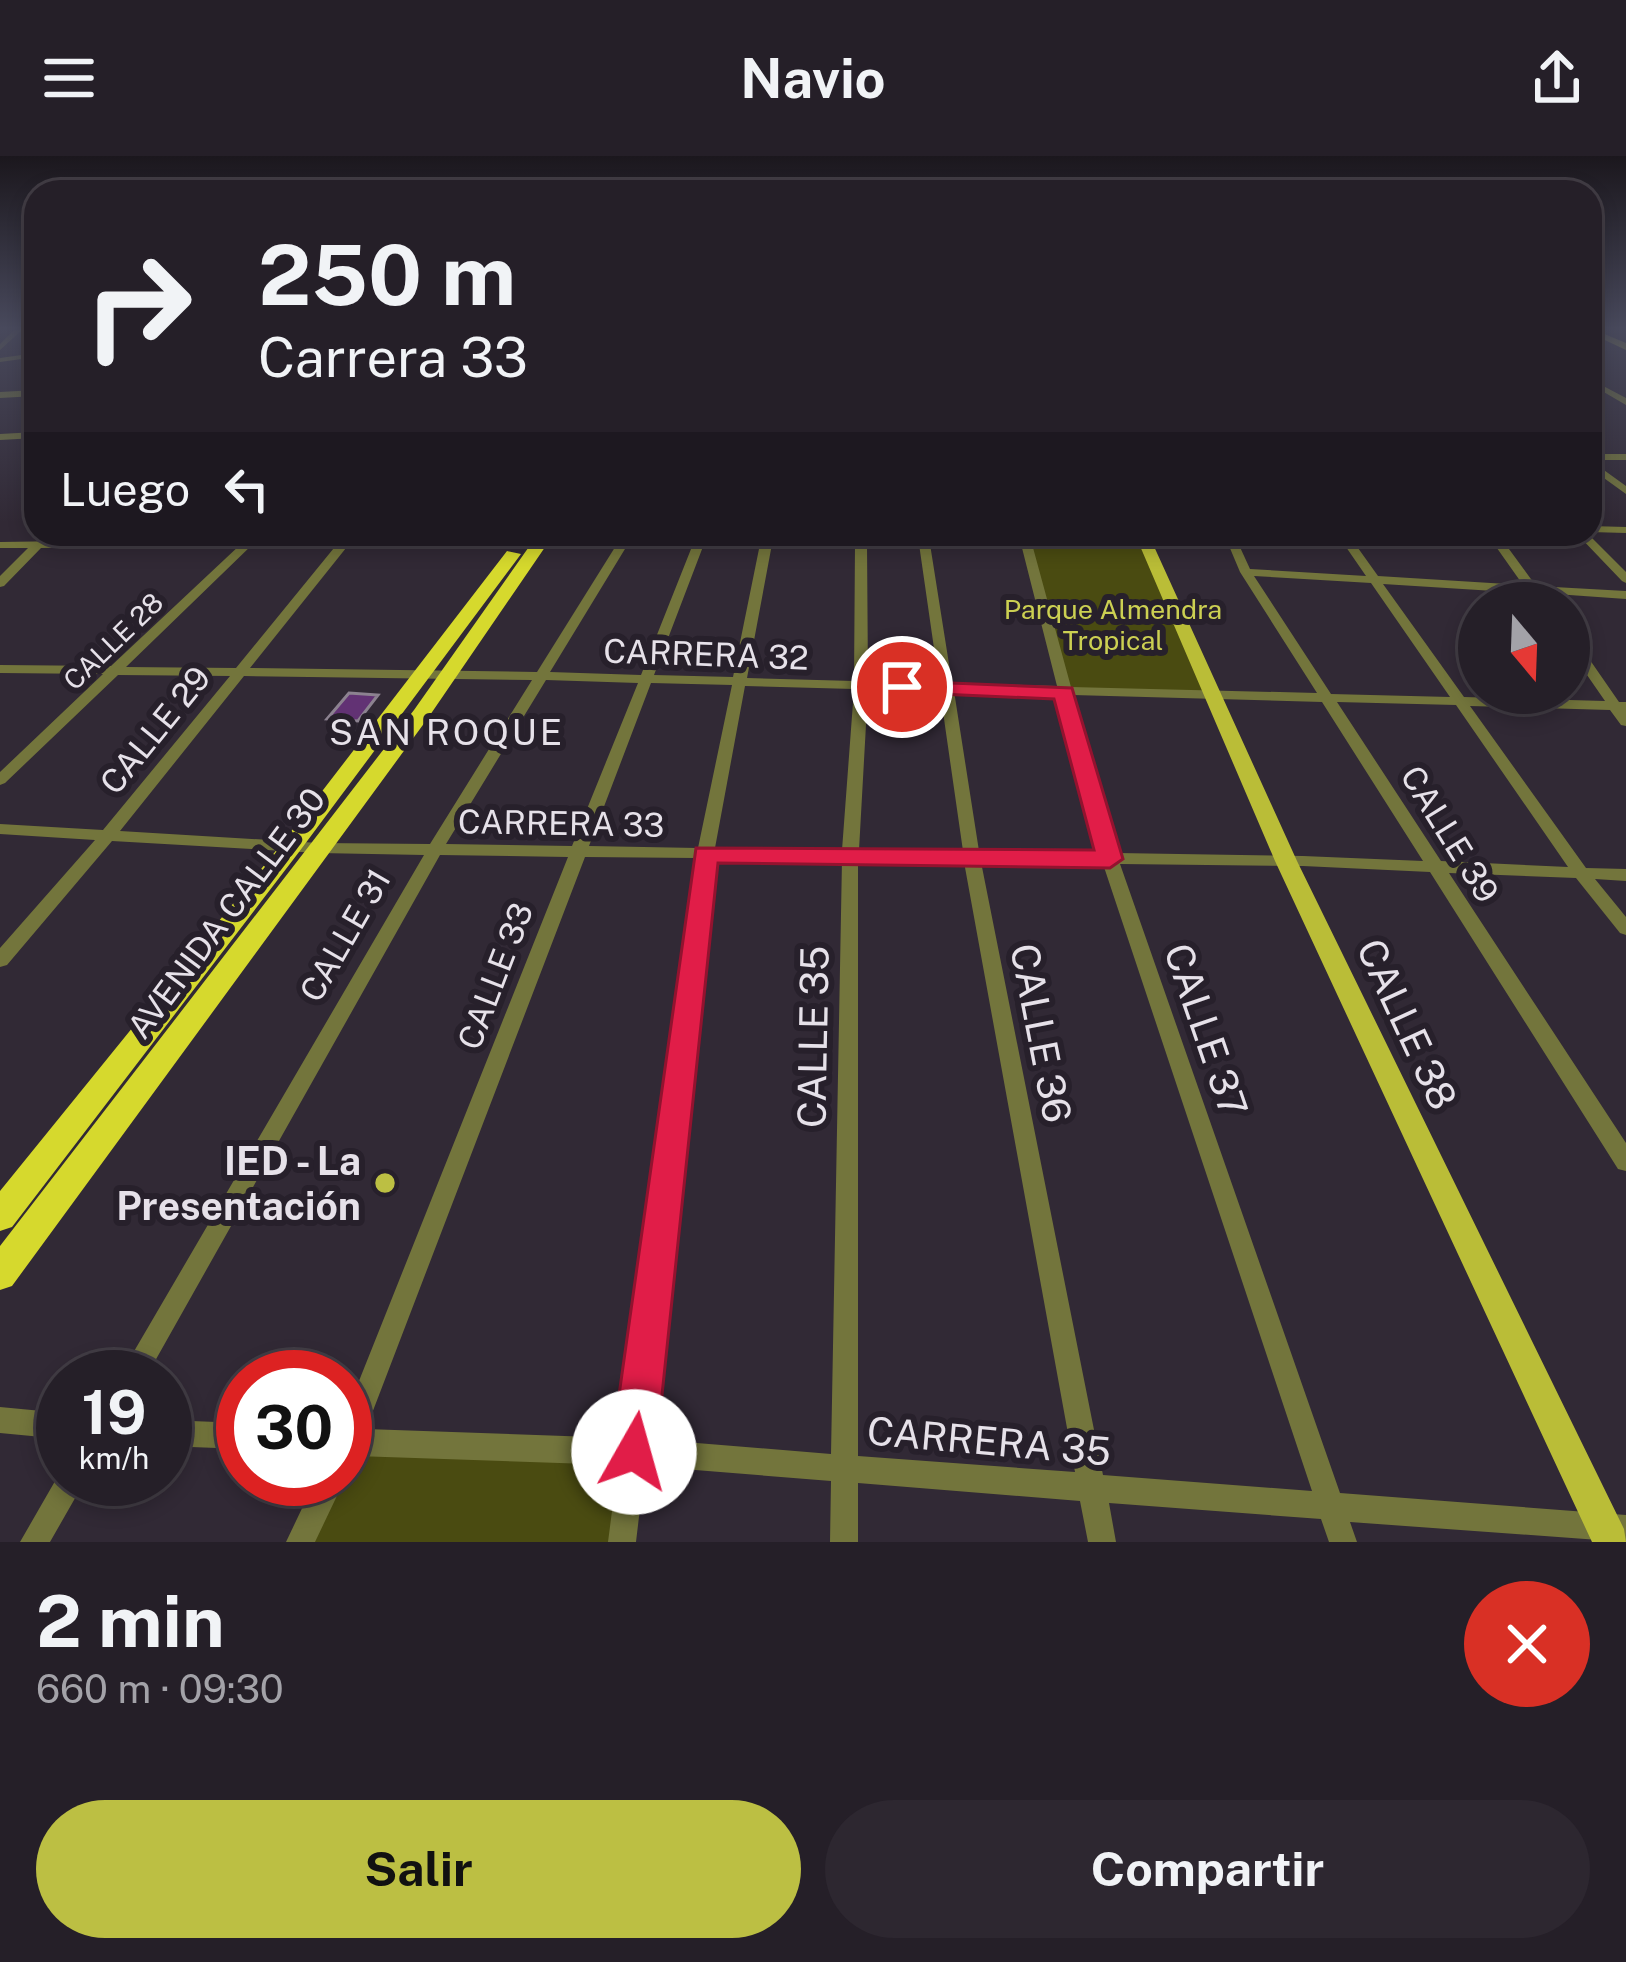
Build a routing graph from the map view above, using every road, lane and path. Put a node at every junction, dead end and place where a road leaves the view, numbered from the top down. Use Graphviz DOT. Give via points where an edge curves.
graph roads {
  1 [pos="1602,470"];
  2 [pos="1626,491"];
  3 [pos="36,546"];
  4 [pos="245,546"];
  5 [pos="342,546"];
  6 [pos="528,546"];
  7 [pos="621,546"];
  8 [pos="697,546"];
  9 [pos="765,546"];
  10 [pos="861,546"];
  11 [pos="925,546"];
  12 [pos="1026,546"];
  13 [pos="1148,546"];
  14 [pos="1229,546"];
  15 [pos="1350,546"];
  16 [pos="1501,546"];
  17 [pos="1593,546"];
  18 [pos="1246,572"];
  19 [pos="1373,580"];
  20 [pos="1626,580"];
  21 [pos="1527,582"];
  22 [pos="0,583"];
  23 [pos="1458,585"];
  24 [pos="1590,594"];
  25 [pos="1626,596"];
  26 [pos="1590,667"];
  27 [pos="0,669"];
  28 [pos="119,669"];
  29 [pos="242,670"];
  30 [pos="434,675"];
  31 [pos="542,676"];
  32 [pos="644,679"];
  33 [pos="737,681"];
  34 [pos="861,686"];
  35 [pos="944,689"];
  36 [pos="1064,692"];
  37 [pos="1215,696"];
  38 [pos="1328,698"];
  39 [pos="1458,698"];
  40 [pos="1458,702"];
  41 [pos="1590,705"];
  42 [pos="1621,706"];
  43 [pos="1469,714"];
  44 [pos="1626,722"];
  45 [pos="0,780"];
  46 [pos="0,829"];
  47 [pos="108,835"];
  48 [pos="305,848"];
  49 [pos="434,851"];
  50 [pos="574,853"];
  51 [pos="705,854"];
  52 [pos="850,856"];
  53 [pos="972,858"];
  54 [pos="1110,859"];
  55 [pos="1286,861"];
  56 [pos="1433,866"];
  57 [pos="1581,873"];
  58 [pos="1626,875"];
  59 [pos="1626,929"];
  60 [pos="0,960"];
  61 [pos="1626,1162"];
  62 [pos="0,1216"];
  63 [pos="0,1274"];
  64 [pos="148,1350"];
  65 [pos="372,1377"];
  66 [pos="0,1420"];
  67 [pos="36,1423"];
  68 [pos="372,1446"];
  69 [pos="634,1452"];
  70 [pos="844,1468"];
  71 [pos="1090,1491"];
  72 [pos="1330,1505"];
  73 [pos="56,1506"];
  74 [pos="318,1506"];
  75 [pos="1614,1533"];
  76 [pos="34,1542"];
  77 [pos="300,1542"];
  78 [pos="622,1542"];
  79 [pos="844,1542"];
  80 [pos="1102,1542"];
  81 [pos="1343,1542"];
  1 -- 2 [label="street"];
  3 -- 22 [label="street"];
  4 -- 28 [label="street, CALLE 28"];
  5 -- 29 [label="street, CALLE 29"];
  6 -- 30 [label="highway, AVENIDA CALLE 30"];
  7 -- 31 [label="street, CALLE 31"];
  8 -- 32 [label="street, CALLE 33"];
  9 -- 33 [label="street"];
  10 -- 34 [label="street, CALLE 35"];
  11 -- 35 [label="street, CALLE 36"];
  12 -- 36 [label="street, CALLE 37"];
  13 -- 37 [label="main road, CALLE 38"];
  14 -- 18 [label="street, CALLE 39"];
  15 -- 19 [label="street"];
  16 -- 21 [label="street"];
  17 -- 20 [label="street"];
  18 -- 19 [label="street"];
  18 -- 38 [label="street, CALLE 39"];
  19 -- 23 [label="street"];
  19 -- 39 [label="street"];
  24 -- 25 [label="street"];
  26 -- 42 [label="street"];
  27 -- 28 [label="street, CARRERA 32"];
  28 -- 29 [label="street, CARRERA 32"];
  28 -- 45 [label="street, CALLE 28"];
  29 -- 30 [label="street, CARRERA 32"];
  29 -- 47 [label="street, CALLE 29"];
  30 -- 31 [label="street, CARRERA 32"];
  30 -- 48 [label="highway, AVENIDA CALLE 30"];
  31 -- 32 [label="street, CARRERA 32"];
  31 -- 49 [label="street, CALLE 31"];
  32 -- 33 [label="street, CARRERA 32"];
  32 -- 50 [label="street, CALLE 33"];
  33 -- 34 [label="street, CARRERA 32"];
  33 -- 51 [label="street"];
  34 -- 35 [label="street, CARRERA 32"];
  34 -- 52 [label="street, CALLE 35"];
  35 -- 36 [label="street, CARRERA 32"];
  35 -- 53 [label="street, CALLE 36"];
  36 -- 37 [label="street, CARRERA 32"];
  36 -- 54 [label="street, CALLE 37"];
  37 -- 38 [label="street, CARRERA 32"];
  37 -- 55 [label="main road, CALLE 38"];
  38 -- 40 [label="street, CARRERA 32"];
  38 -- 56 [label="street, CALLE 39"];
  41 -- 42 [label="street, CARRERA 32"];
  42 -- 44 [label="street"];
  43 -- 57 [label="street"];
  46 -- 47 [label="street, CARRERA 33"];
  47 -- 48 [label="street, CARRERA 33"];
  47 -- 60 [label="street, CALLE 29"];
  48 -- 49 [label="street, CARRERA 33"];
  48 -- 62 [label="highway, AVENIDA CALLE 30"];
  48 -- 63 [label="highway, AVENIDA CALLE 30"];
  49 -- 50 [label="street, CARRERA 33"];
  49 -- 64 [label="street, CALLE 31"];
  50 -- 51 [label="street, CARRERA 33"];
  50 -- 65 [label="street, CALLE 33"];
  51 -- 52 [label="street, CARRERA 33"];
  51 -- 69 [label="street"];
  52 -- 53 [label="street, CARRERA 33"];
  52 -- 70 [label="street, CALLE 35"];
  53 -- 54 [label="street, CARRERA 33"];
  53 -- 71 [label="street, CALLE 36"];
  54 -- 55 [label="street, CARRERA 33"];
  54 -- 72 [label="street, CALLE 37"];
  55 -- 56 [label="street, CARRERA 33"];
  55 -- 75 [label="main road, CALLE 38"];
  56 -- 57 [label="street, CARRERA 33"];
  56 -- 61 [label="street, CALLE 39"];
  57 -- 58 [label="street, CARRERA 33"];
  57 -- 59 [label="street"];
  66 -- 67 [label="street"];
  68 -- 69 [label="street, CARRERA 35"];
  69 -- 70 [label="street, CARRERA 35"];
  69 -- 78 [label="street"];
  70 -- 71 [label="street, CARRERA 35"];
  70 -- 79 [label="street, CALLE 35"];
  71 -- 72 [label="street, CARRERA 35"];
  71 -- 80 [label="street, CALLE 36"];
  72 -- 75 [label="street, CARRERA 35"];
  72 -- 81 [label="street, CALLE 37"];
  73 -- 76 [label="street"];
  74 -- 77 [label="street"];
}
